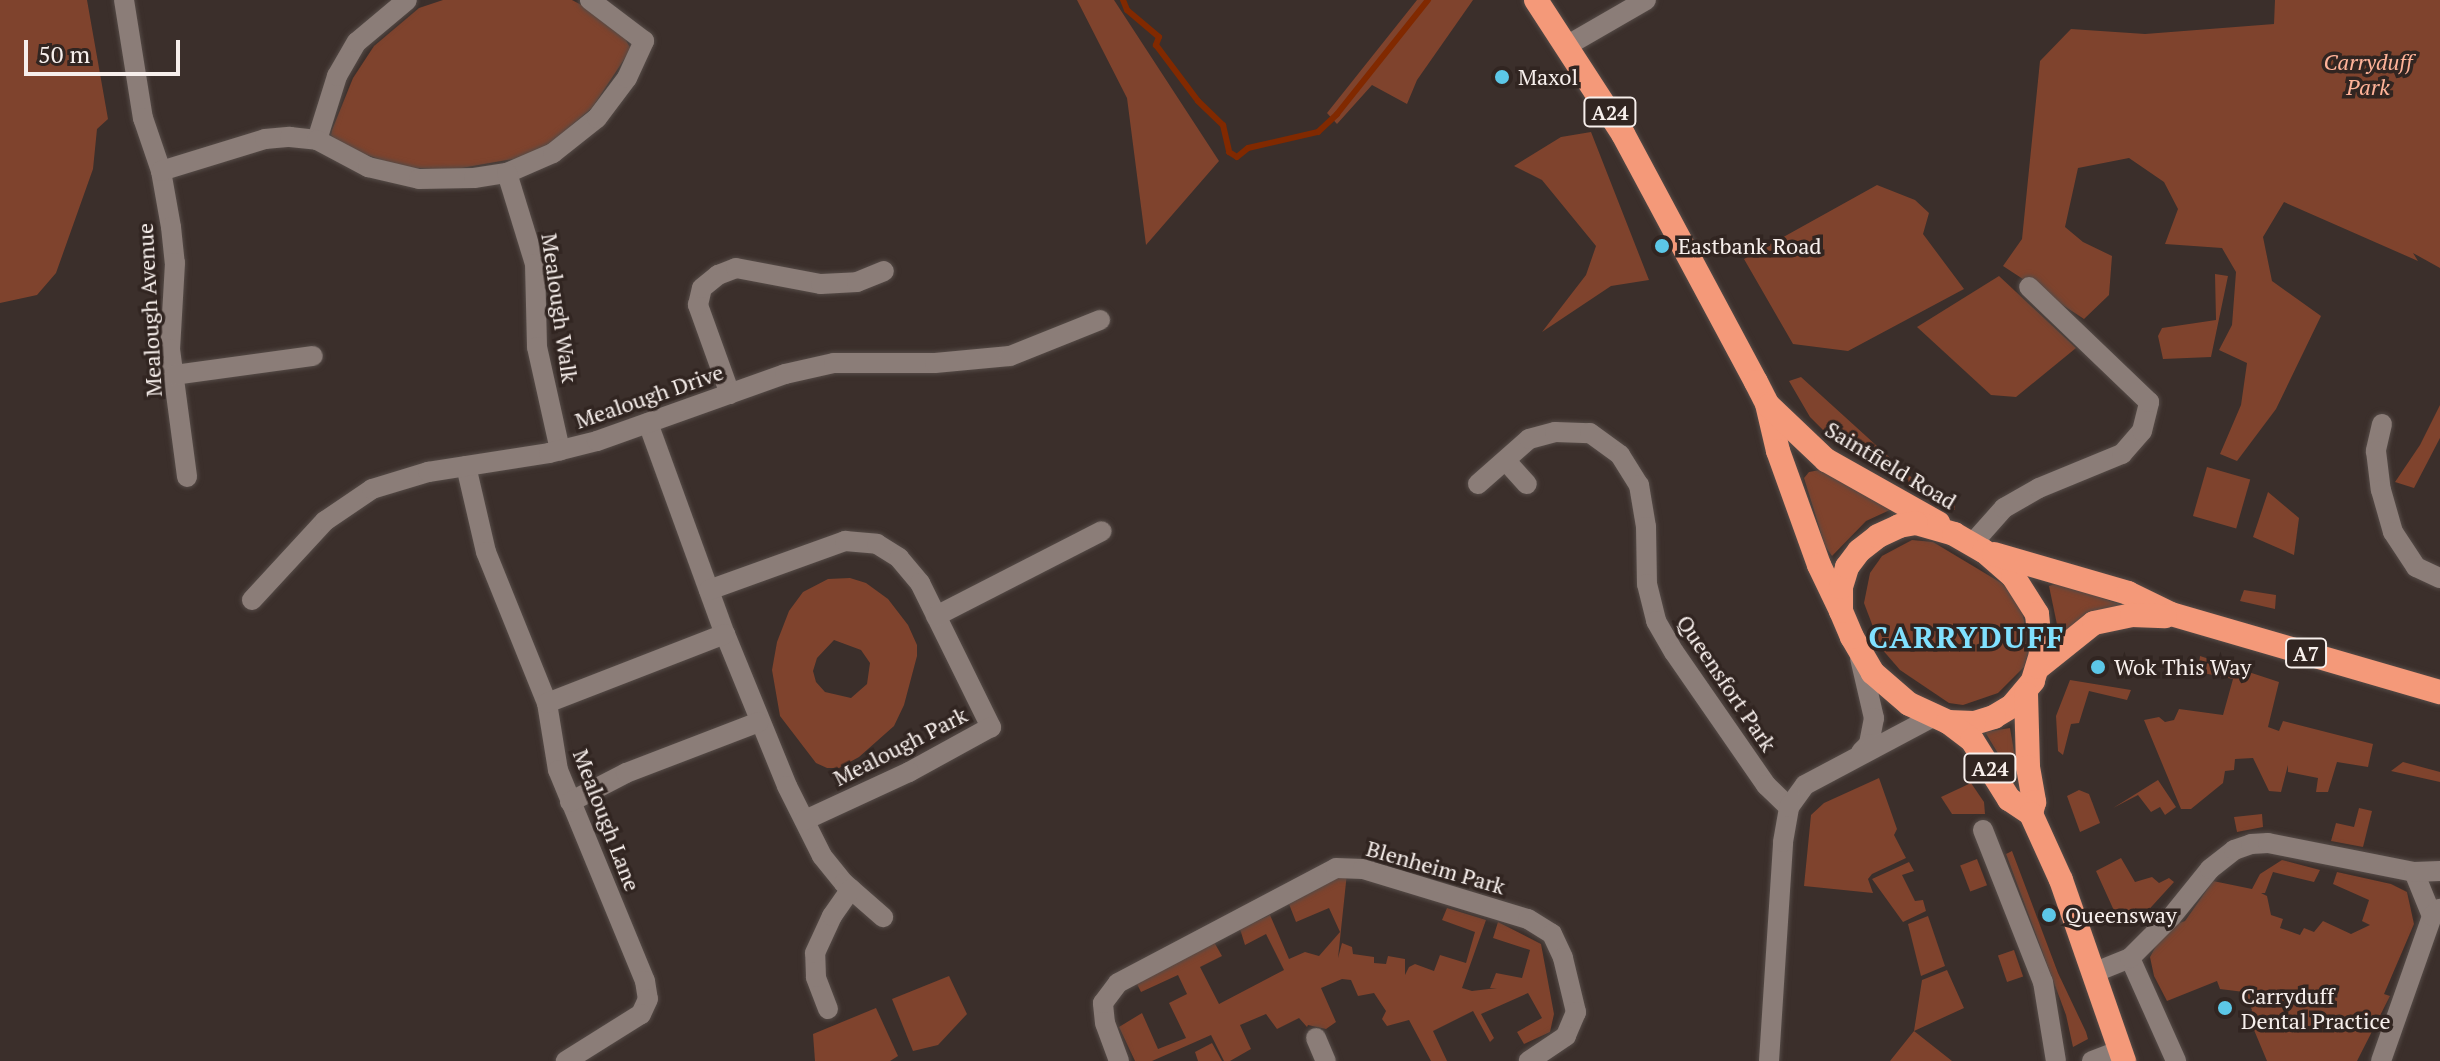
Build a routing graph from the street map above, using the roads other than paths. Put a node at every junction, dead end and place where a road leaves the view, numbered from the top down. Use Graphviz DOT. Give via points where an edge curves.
graph roads {
  1 [pos="124,0"];
  2 [pos="407,0"];
  3 [pos="590,0"];
  4 [pos="1536,0"];
  5 [pos="1646,0"];
  6 [pos="1568,45"];
  7 [pos="317,140"];
  8 [pos="161,171"];
  9 [pos="507,173"];
  10 [pos="884,271"];
  11 [pos="2029,287"];
  12 [pos="1100,320"];
  13 [pos="313,356"];
  14 [pos="174,375"];
  15 [pos="730,394"];
  16 [pos="1767,404"];
  17 [pos="648,423"];
  18 [pos="2382,424"];
  19 [pos="560,450"];
  20 [pos="1506,461"];
  21 [pos="466,466"];
  22 [pos="187,477"];
  23 [pos="1478,484"];
  24 [pos="1527,484"];
  25 [pos="1102,531"];
  26 [pos="1970,543"];
  27 [pos="2440,578"];
  28 [pos="709,590"];
  29 [pos="252,600"];
  30 [pos="1841,611"];
  31 [pos="2171,614"];
  32 [pos="936,616"];
  33 [pos="725,634"];
  34 [pos="1859,654"];
  35 [pos="2039,667"];
  36 [pos="2440,692"];
  37 [pos="2026,694"];
  38 [pos="547,703"];
  39 [pos="1940,719"];
  40 [pos="759,722"];
  41 [pos="1858,755"];
  42 [pos="570,802"];
  43 [pos="1789,807"];
  44 [pos="2031,814"];
  45 [pos="805,820"];
  46 [pos="1983,830"];
  47 [pos="2440,871"];
  48 [pos="2414,872"];
  49 [pos="851,889"];
  50 [pos="2436,913"];
  51 [pos="883,917"];
  52 [pos="2130,958"];
  53 [pos="2093,973"];
  54 [pos="828,1009"];
  55 [pos="1316,1038"];
  56 [pos="2122,1055"];
  57 [pos="566,1061"];
  58 [pos="1119,1061"];
  59 [pos="1326,1061"];
  60 [pos="1529,1061"];
  61 [pos="1769,1061"];
  62 [pos="2056,1061"];
  63 [pos="2092,1061"];
  64 [pos="2176,1061"];
  65 [pos="2381,1061"];
  1 -- 8 [label="street, Mealough Avenue" via="143,118"];
  2 -- 7 [label="street" via="357,42 337,76"];
  3 -- 9 [label="street" via="644,41 627,78 597,118 553,153"];
  4 -- 6 [label="highway, Saintfield Road / A24"];
  5 -- 6 [label="street"];
  6 -- 16 [label="highway, Saintfield Road / A24" via="1623,134"];
  7 -- 8 [label="street" via="265,139"];
  7 -- 9 [label="street" via="368,167 419,179"];
  8 -- 14 [label="street, Mealough Avenue" via="175,263 170,349"];
  9 -- 19 [label="street, Mealough Walk" via="535,264 537,347"];
  10 -- 15 [label="street" via="857,282 821,284 736,268 718,275 702,288 698,305"];
  11 -- 26 [label="street" via="2149,402 2142,431 2122,454 2004,508"];
  12 -- 15 [label="street, Mealough Drive" via="1010,356 935,363 834,363"];
  13 -- 14 [label="street"];
  14 -- 22 [label="street, Mealough Avenue"];
  15 -- 17 [label="street, Mealough Drive"];
  16 -- 26 [label="highway, Saintfield Road / A24" via="1826,460"];
  16 -- 30 [label="highway, Saintfield Road / A24" via="1778,451"];
  17 -- 19 [label="street, Mealough Drive"];
  17 -- 28 [label="street"];
  18 -- 27 [label="street" via="2376,451 2393,532 2416,567"];
  19 -- 21 [label="street, Mealough Drive"];
  20 -- 23 [label="street, Queensfort Park"];
  20 -- 24 [label="street"];
  20 -- 43 [label="street, Queensfort Park" via="1529,439 1555,432 1590,433 1620,455 1639,485 1647,584 1656,621 1766,785"];
  21 -- 29 [label="street, Mealough Drive" via="372,489 325,521"];
  21 -- 38 [label="street, Mealough Lane" via="486,552"];
  25 -- 32 [label="street"];
  26 -- 30 [label="highway, A24" via="1916,523 1878,536 1847,567"];
  26 -- 31 [label="highway, Saintfield Road / A7" via="2128,593"];
  26 -- 35 [label="highway, A24" via="2013,576 2037,614"];
  28 -- 32 [label="street, Mealough Park" via="816,549 861,542 877,544 899,558 920,583"];
  28 -- 33 [label="street"];
  30 -- 34 [label="highway, A24"];
  31 -- 35 [label="highway, Saintfield Road / A7" via="2094,623"];
  31 -- 36 [label="highway, Saintfield Road / A7"];
  32 -- 45 [label="street, Mealough Park" via="991,727"];
  33 -- 38 [label="street"];
  33 -- 40 [label="street"];
  34 -- 39 [label="highway, A24" via="1892,691"];
  34 -- 41 [label="street" via="1874,718 1869,744"];
  35 -- 37 [label="highway, A24"];
  37 -- 39 [label="highway, A24" via="1994,717 1974,723"];
  37 -- 44 [label="highway, A24"];
  38 -- 42 [label="street, Mealough Lane" via="558,770"];
  39 -- 41 [label="street"];
  39 -- 44 [label="highway, A24" via="1972,740 2009,799"];
  40 -- 42 [label="street" via="626,773"];
  40 -- 45 [label="street"];
  41 -- 43 [label="street" via="1805,785"];
  42 -- 57 [label="street, Mealough Lane" via="648,999 641,1014"];
  43 -- 61 [label="street"];
  44 -- 53 [label="highway, A24"];
  45 -- 49 [label="street" via="822,856"];
  46 -- 62 [label="street" via="2043,982"];
  47 -- 48 [label="street"];
  48 -- 50 [label="street"];
  48 -- 52 [label="street" via="2251,844 2210,869"];
  49 -- 51 [label="street"];
  49 -- 54 [label="street" via="815,953 816,977"];
  50 -- 65 [label="street"];
  52 -- 53 [label="street"];
  52 -- 64 [label="street"];
  53 -- 56 [label="highway, A24"];
  55 -- 59 [label="street"];
  56 -- 63 [label="street"];
  58 -- 60 [label="street, Blenheim Park" via="1103,1003 1118,983 1336,868 1363,869 1507,912 1552,934 1576,1012 1566,1036"];
}
